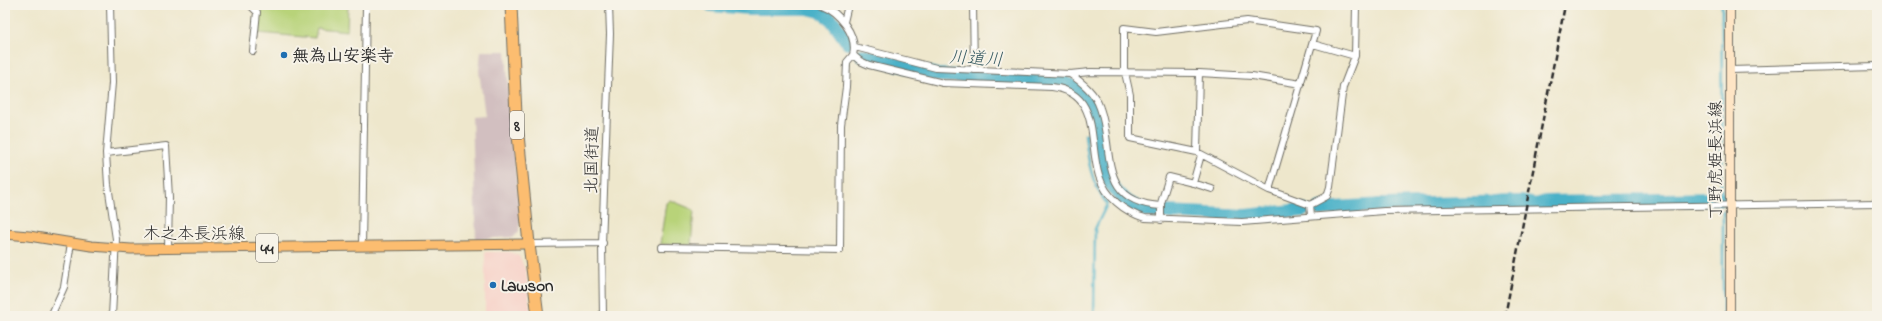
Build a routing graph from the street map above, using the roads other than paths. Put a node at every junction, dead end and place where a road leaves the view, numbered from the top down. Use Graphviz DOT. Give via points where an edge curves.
graph roads {
  1 [pos="110,5"];
  2 [pos="250,5"];
  3 [pos="366,5"];
  4 [pos="511,5"];
  5 [pos="609,5"];
  6 [pos="821,5"];
  7 [pos="848,5"];
  8 [pos="973,5"];
  9 [pos="1356,5"];
  10 [pos="1730,5"];
  11 [pos="844,22"];
  12 [pos="1313,44"];
  13 [pos="855,46"];
  14 [pos="252,51"];
  15 [pos="853,55"];
  16 [pos="1355,56"];
  17 [pos="1877,66"];
  18 [pos="974,70"];
  19 [pos="1730,70"];
  20 [pos="1126,73"];
  21 [pos="1199,73"];
  22 [pos="1070,74"];
  23 [pos="1301,84"];
  24 [pos="106,153"];
  25 [pos="1199,154"];
  26 [pos="1193,183"];
  27 [pos="1212,189"];
  28 [pos="1269,190"];
  29 [pos="1877,203"];
  30 [pos="1310,205"];
  31 [pos="1730,206"];
  32 [pos="1161,207"];
  33 [pos="1311,215"];
  34 [pos="1160,218"];
  35 [pos="5,234"];
  36 [pos="71,243"];
  37 [pos="603,243"];
  38 [pos="529,244"];
  39 [pos="362,246"];
  40 [pos="660,247"];
  41 [pos="116,248"];
  42 [pos="168,249"];
  43 [pos="51,316"];
  44 [pos="112,316"];
  45 [pos="538,316"];
  46 [pos="603,316"];
  47 [pos="1730,316"];
  1 -- 24 [label="street" via="112,83"];
  2 -- 14 [label="street" via="257,12"];
  3 -- 39 [label="street"];
  4 -- 38 [label="highway, 8" via="516,114"];
  5 -- 37 [label="street, 北国街道"];
  6 -- 11 [label="street"];
  7 -- 11 [label="street"];
  8 -- 18 [label="street"];
  9 -- 16 [label="street"];
  10 -- 19 [label="main road, 丁野虎姫長浜線"];
  11 -- 13 [label="street"];
  12 -- 16 [label="street"];
  12 -- 20 [label="street" via="1316,31 1247,21 1156,32 1124,28"];
  12 -- 23 [label="street"];
  13 -- 15 [label="street"];
  13 -- 18 [label="street" via="936,68"];
  15 -- 34 [label="street" via="869,65 936,82 1052,86 1066,90 1076,96 1089,113 1099,176 1110,195 1122,207 1136,215"];
  15 -- 40 [label="street" via="847,62 841,125 840,250"];
  16 -- 30 [label="street" via="1343,87 1330,191 1324,198"];
  17 -- 19 [label="street"];
  18 -- 22 [label="street"];
  19 -- 31 [label="main road, 丁野虎姫長浜線"];
  20 -- 21 [label="street"];
  20 -- 22 [label="street"];
  20 -- 25 [label="street" via="1130,95 1130,138"];
  21 -- 23 [label="street" via="1252,76"];
  21 -- 25 [label="street"];
  22 -- 32 [label="street" via="1088,87 1100,108 1110,169 1119,186 1137,201"];
  23 -- 28 [label="street"];
  24 -- 41 [label="street"];
  24 -- 42 [label="street" via="166,146 169,197"];
  25 -- 26 [label="street"];
  25 -- 28 [label="street"];
  26 -- 27 [label="street"];
  26 -- 32 [label="street" via="1169,177"];
  28 -- 30 [label="street"];
  29 -- 31 [label="street"];
  30 -- 33 [label="street"];
  31 -- 33 [label="street" via="1392,210"];
  31 -- 47 [label="main road, 丁野虎姫長浜線"];
  32 -- 34 [label="street"];
  33 -- 34 [label="street" via="1242,222"];
  35 -- 36 [label="main road, 木之本長浜線 / 44"];
  36 -- 41 [label="main road, 木之本長浜線 / 44"];
  36 -- 43 [label="street" via="64,287"];
  37 -- 38 [label="street"];
  37 -- 46 [label="street, 北国街道"];
  38 -- 39 [label="main road, 木之本長浜線 / 44"];
  38 -- 45 [label="highway, 8"];
  39 -- 42 [label="main road, 木之本長浜線 / 44"];
  41 -- 42 [label="main road, 木之本長浜線 / 44"];
  41 -- 44 [label="street"];
}
